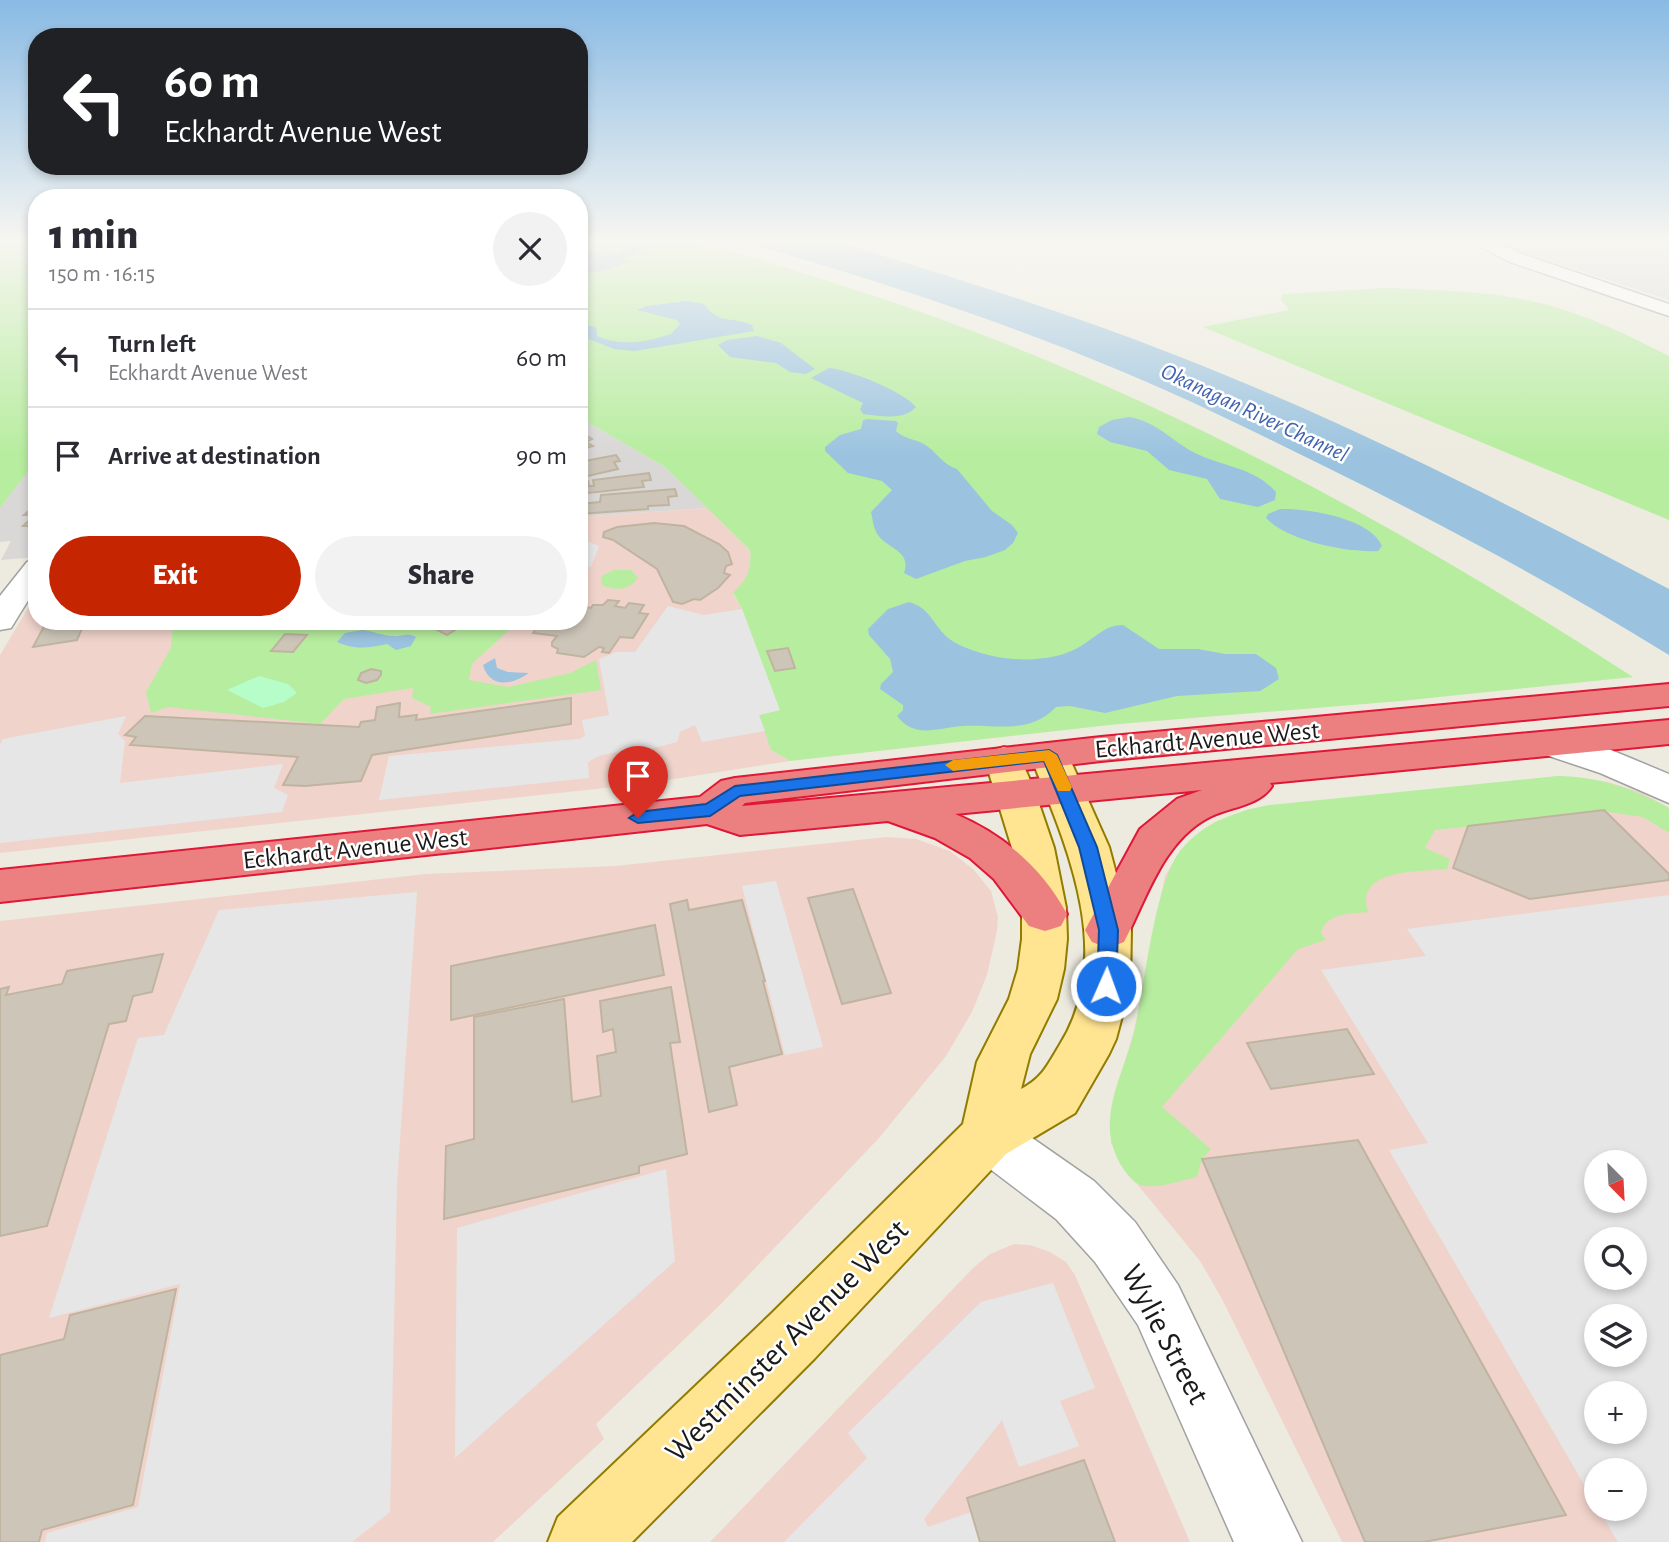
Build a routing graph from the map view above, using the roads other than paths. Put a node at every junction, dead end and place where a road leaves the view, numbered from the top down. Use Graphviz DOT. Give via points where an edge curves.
graph roads {
  1 [pos="28,578"];
  2 [pos="0,621"];
  3 [pos="1669,695"];
  4 [pos="1669,732"];
  5 [pos="1553,745"];
  6 [pos="1311,768"];
  7 [pos="1057,772"];
  8 [pos="1011,777"];
  9 [pos="1669,790"];
  10 [pos="888,807"];
  11 [pos="710,810"];
  12 [pos="0,886"];
  13 [pos="1045,914"];
  14 [pos="1108,930"];
  15 [pos="987,1136"];
  16 [pos="583,1542"];
  17 [pos="1268,1542"];
  1 -- 2 [label="street"];
  3 -- 7 [label="highway, Eckhardt Avenue West"];
  4 -- 5 [label="highway, Eckhardt Avenue West"];
  5 -- 6 [label="highway, Eckhardt Avenue West"];
  5 -- 9 [label="street" via="1635,771"];
  6 -- 7 [label="highway, Eckhardt Avenue West"];
  6 -- 14 [label="highway" via="1191,809 1155,839"];
  7 -- 8 [label="highway, Eckhardt Avenue West"];
  7 -- 14 [label="main road, Westminster Avenue West" via="1088,847"];
  8 -- 10 [label="highway, Eckhardt Avenue West"];
  8 -- 11 [label="highway, Eckhardt Avenue West" via="735,791"];
  8 -- 13 [label="main road" via="1026,815"];
  10 -- 11 [label="highway, Eckhardt Avenue West" via="740,821"];
  10 -- 13 [label="highway" via="925,817 994,853"];
  11 -- 12 [label="highway, Eckhardt Avenue West"];
  13 -- 15 [label="main road" via="1044,951 1033,1000 1003,1061"];
  14 -- 15 [label="main road, Westminster Avenue West" via="1106,986 1091,1039 1057,1096"];
  15 -- 16 [label="main road, Westminster Avenue West" via="793,1336"];
  15 -- 17 [label="street, Wylie Street" via="1075,1200 1115,1242 1158,1305"];
}
